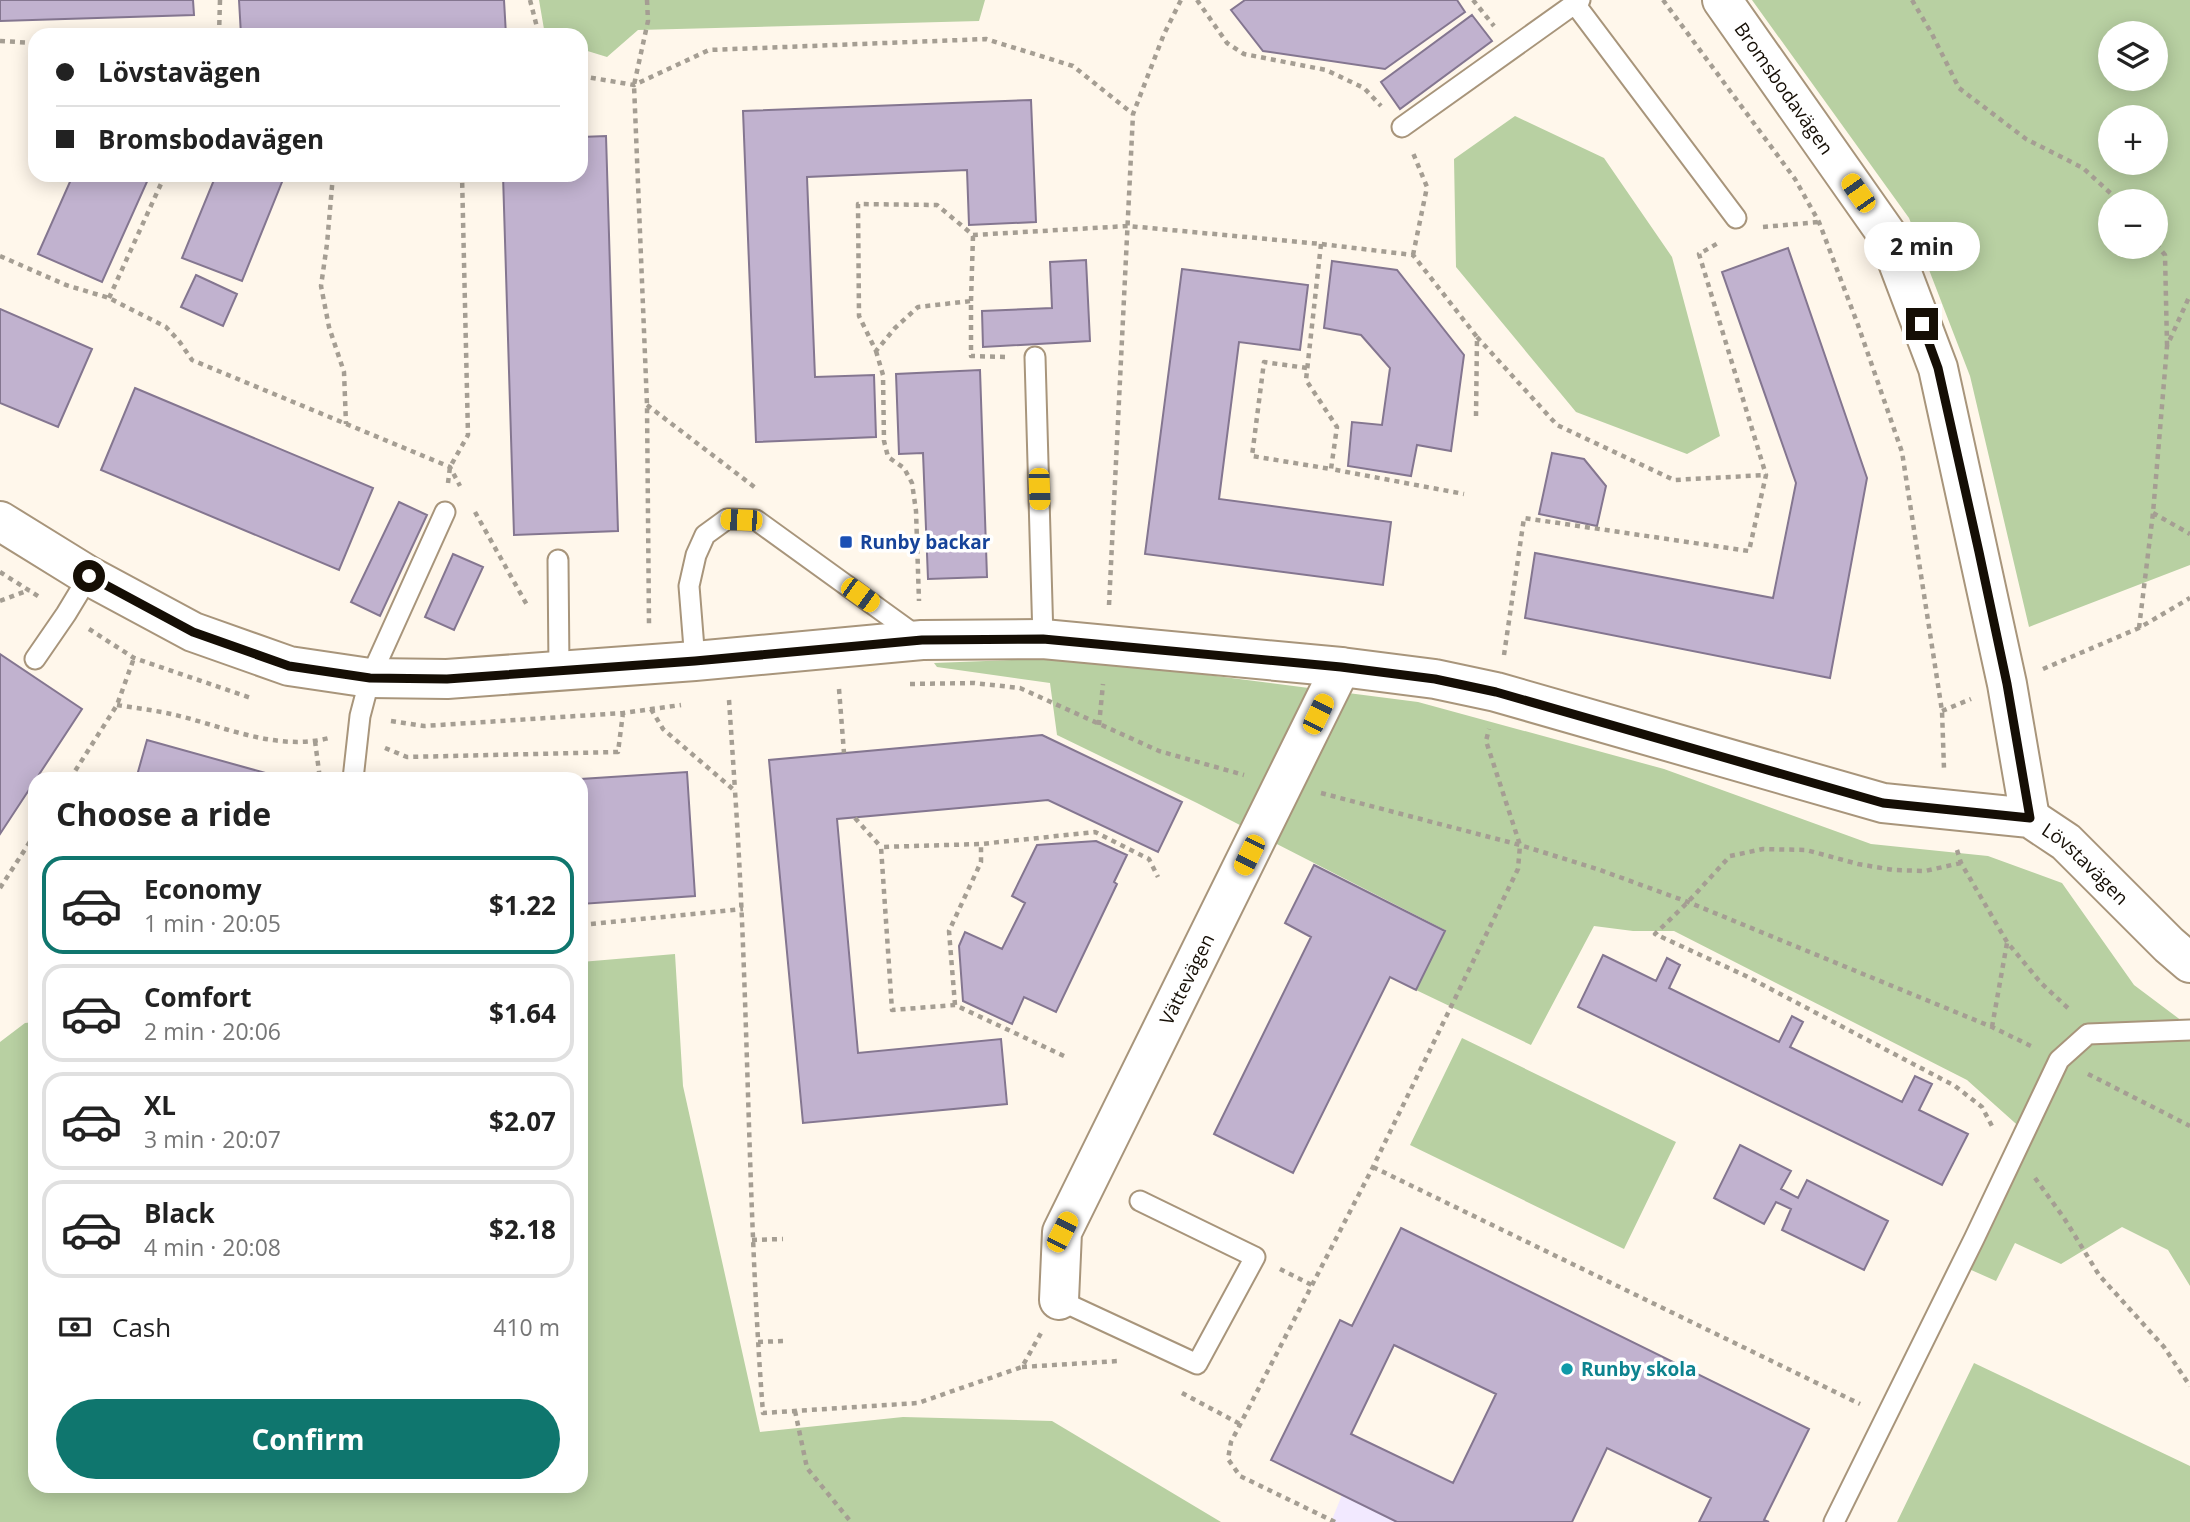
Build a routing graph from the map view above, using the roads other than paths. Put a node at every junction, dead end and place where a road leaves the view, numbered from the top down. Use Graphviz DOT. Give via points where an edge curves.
graph roads {
  1 [pos="1721,0"];
  2 [pos="1577,2"];
  3 [pos="1402,127"];
  4 [pos="1736,218"];
  5 [pos="1035,357"];
  6 [pos="445,512"];
  7 [pos="0,521"];
  8 [pos="558,560"];
  9 [pos="89,576"];
  10 [pos="920,623"];
  11 [pos="1043,639"];
  12 [pos="559,653"];
  13 [pos="35,659"];
  14 [pos="695,661"];
  15 [pos="1341,667"];
  16 [pos="370,678"];
  17 [pos="354,772"];
  18 [pos="2030,818"];
  19 [pos="2190,963"];
  20 [pos="2190,1030"];
  21 [pos="1140,1201"];
  22 [pos="1059,1300"];
  23 [pos="1834,1522"];
  1 -- 18 [label="street, Bromsbodavägen" via="1888,236 1938,368 2007,684"];
  2 -- 3 [label="lane"];
  2 -- 4 [label="lane"];
  5 -- 11 [label="lane"];
  6 -- 16 [label="lane"];
  7 -- 9 [label="street, Lövstavägen"];
  8 -- 12 [label="lane"];
  9 -- 13 [label="lane"];
  9 -- 16 [label="street, Lövstavägen" via="193,632 289,666"];
  10 -- 11 [label="street, Lövstavägen"];
  10 -- 14 [label="street, Lövstavägen"];
  10 -- 14 [label="lane" via="756,520 727,519 705,535 689,586"];
  11 -- 15 [label="street, Lövstavägen"];
  12 -- 14 [label="street, Lövstavägen" via="649,664"];
  12 -- 16 [label="street, Lövstavägen" via="447,679"];
  15 -- 18 [label="street, Lövstavägen" via="1496,692 1883,803"];
  15 -- 22 [label="street, Vättevägen" via="1062,1232"];
  16 -- 17 [label="lane"];
  18 -- 19 [label="street, Lövstavägen" via="2066,842"];
  20 -- 23 [label="lane" via="2088,1034 2059,1060"];
  21 -- 22 [label="lane" via="1255,1256 1197,1364"];
}
